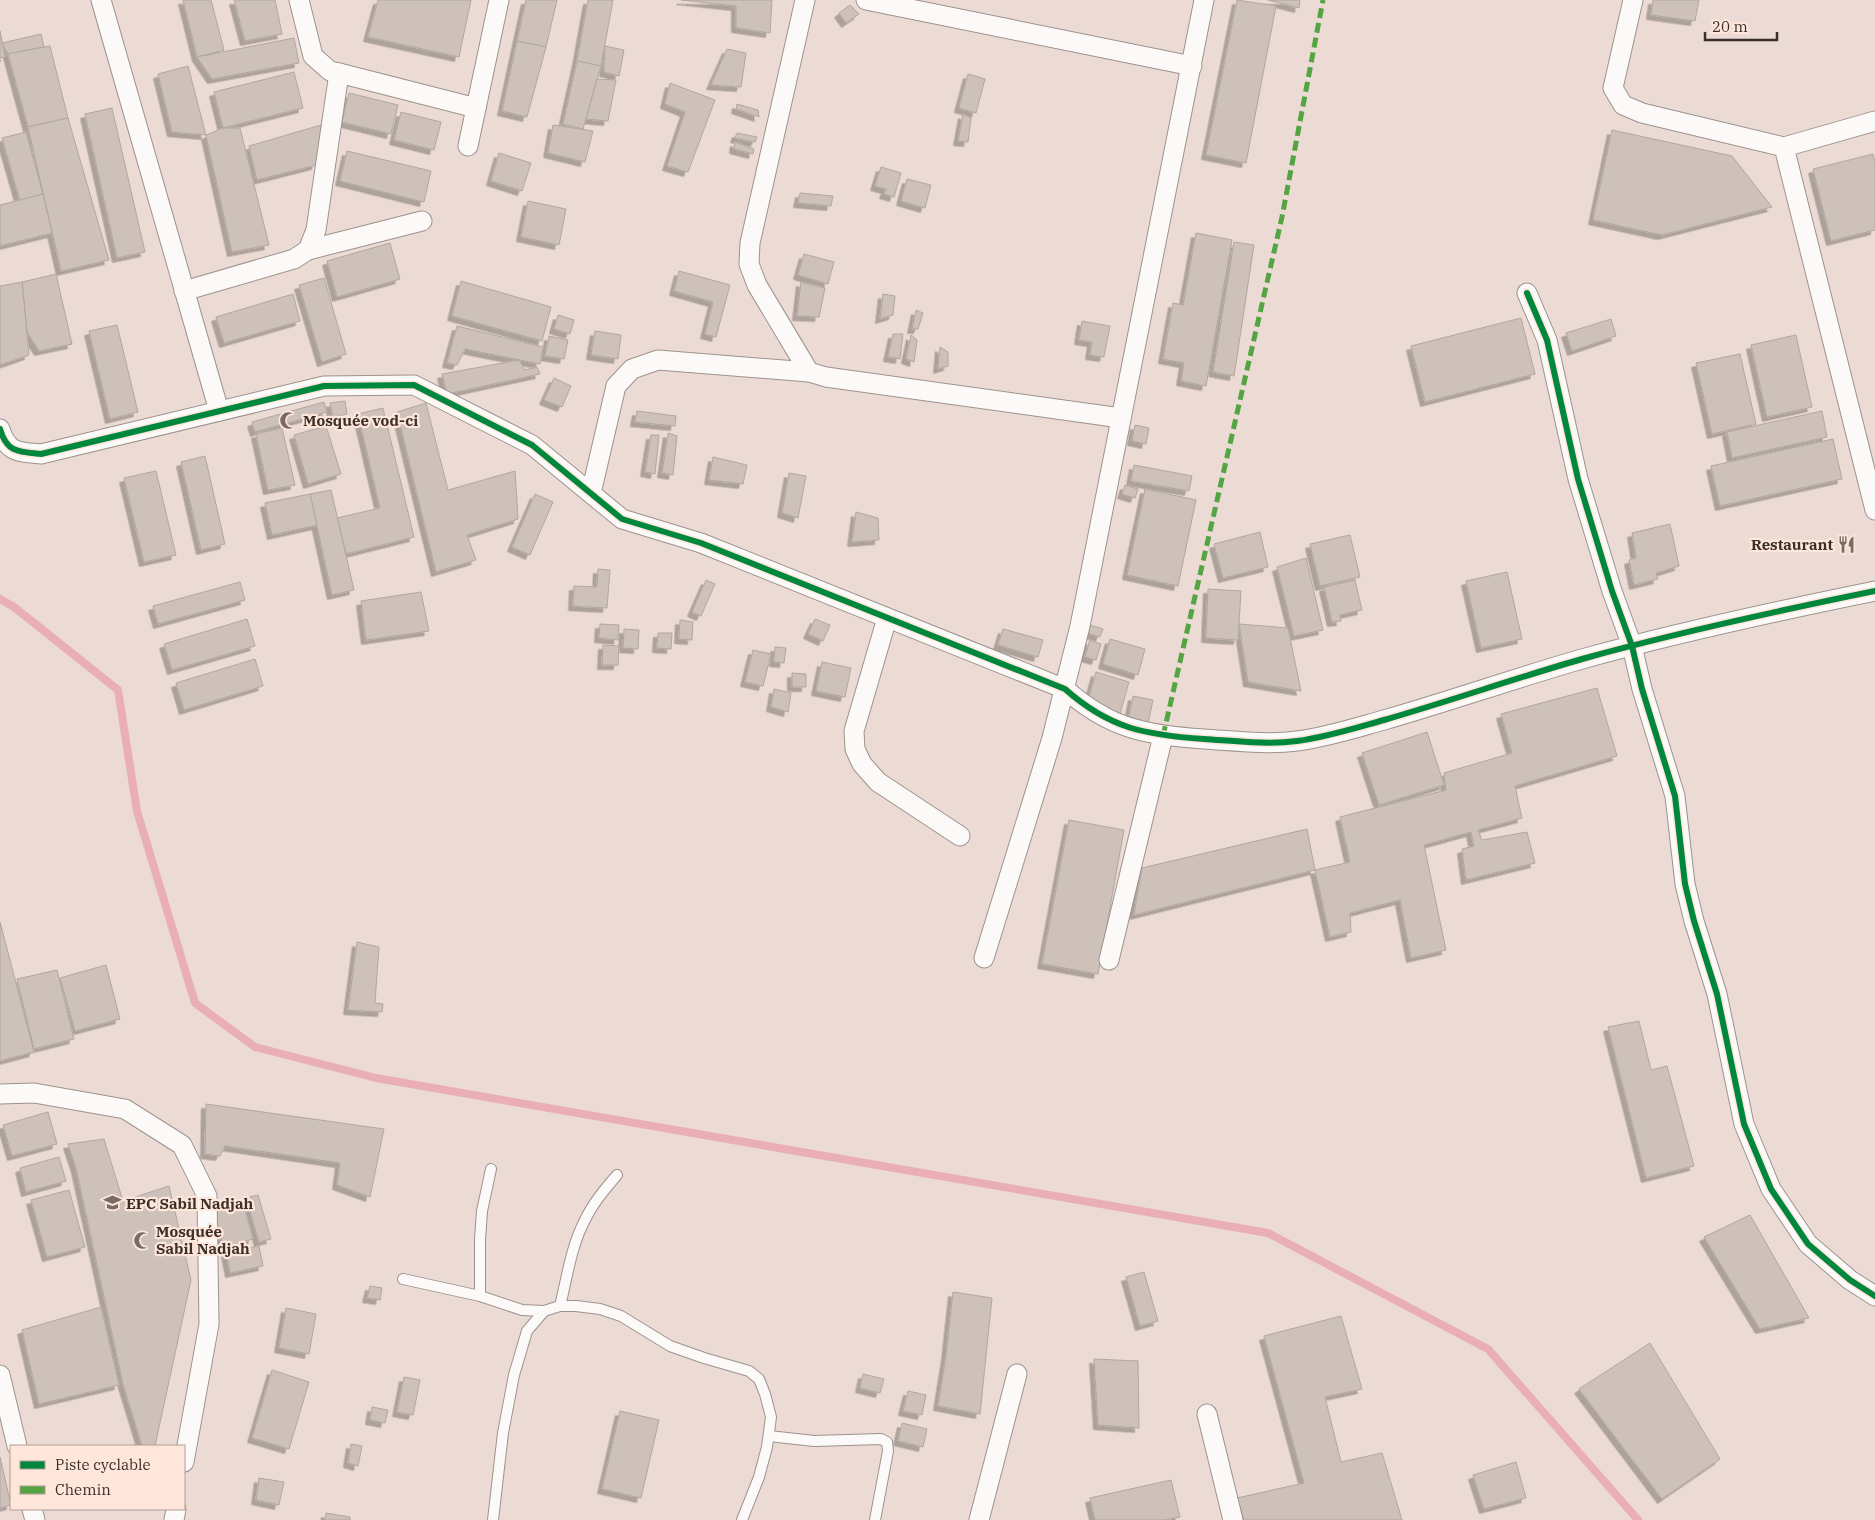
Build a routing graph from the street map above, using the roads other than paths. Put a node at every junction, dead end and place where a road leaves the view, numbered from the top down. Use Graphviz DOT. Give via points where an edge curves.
graph roads {
  1 [pos="101,0"];
  2 [pos="299,0"];
  3 [pos="499,0"];
  4 [pos="806,0"];
  5 [pos="866,0"];
  6 [pos="1204,0"];
  7 [pos="1633,0"];
  8 [pos="1192,66"];
  9 [pos="339,73"];
  10 [pos="476,108"];
  11 [pos="1875,121"];
  12 [pos="468,146"];
  13 [pos="1784,147"];
  14 [pos="422,221"];
  15 [pos="308,250"];
  16 [pos="184,291"];
  17 [pos="1527,293"];
  18 [pos="809,372"];
  19 [pos="219,411"];
  20 [pos="1121,418"];
  21 [pos="0,428"];
  22 [pos="591,493"];
  23 [pos="1875,510"];
  24 [pos="1875,591"];
  25 [pos="887,618"];
  26 [pos="1632,646"];
  27 [pos="1064,689"];
  28 [pos="1163,736"];
  29 [pos="960,836"];
  30 [pos="984,958"];
  31 [pos="1109,960"];
  32 [pos="0,1094"];
  33 [pos="491,1169"];
  34 [pos="617,1175"];
  35 [pos="403,1279"];
  36 [pos="480,1296"];
  37 [pos="1875,1296"];
  38 [pos="560,1306"];
  39 [pos="544,1311"];
  40 [pos="1017,1374"];
  41 [pos="0,1375"];
  42 [pos="1207,1414"];
  43 [pos="768,1436"];
  44 [pos="17,1445"];
  45 [pos="185,1456"];
  46 [pos="493,1520"];
  47 [pos="742,1520"];
  48 [pos="875,1520"];
  49 [pos="979,1520"];
  50 [pos="1233,1520"];
  1 -- 16 [label="street"];
  2 -- 9 [label="street" via="313,56 330,71"];
  3 -- 10 [label="street"];
  4 -- 18 [label="street" via="750,243 749,264 756,285"];
  5 -- 8 [label="street"];
  6 -- 8 [label="street"];
  7 -- 13 [label="street" via="1613,88 1623,105"];
  8 -- 20 [label="street"];
  9 -- 10 [label="street"];
  9 -- 15 [label="street" via="316,230"];
  10 -- 12 [label="street"];
  11 -- 13 [label="street"];
  13 -- 23 [label="street"];
  14 -- 15 [label="street"];
  15 -- 16 [label="street" via="294,259"];
  16 -- 19 [label="street"];
  17 -- 26 [label="street" via="1548,340 1578,479"];
  18 -- 20 [label="street"];
  18 -- 22 [label="street" via="658,360 632,369 616,386"];
  19 -- 21 [label="street" via="41,454 17,452 3,440"];
  19 -- 22 [label="street" via="324,386 414,385 532,445"];
  20 -- 27 [label="street" via="1080,626"];
  22 -- 25 [label="street" via="622,519 702,543"];
  24 -- 26 [label="street" via="1761,614"];
  25 -- 27 [label="street"];
  25 -- 29 [label="street" via="854,731 855,749 862,764 878,782"];
  26 -- 28 [label="street" via="1421,710 1296,741 1247,742"];
  26 -- 37 [label="street" via="1675,796 1685,884 1717,994 1744,1124 1771,1189 1808,1244 1850,1280"];
  27 -- 28 [label="street" via="1099,716"];
  27 -- 30 [label="street"];
  28 -- 31 [label="street"];
  32 -- 45 [label="street" via="34,1093 125,1110 182,1145 206,1196 209,1324"];
  33 -- 36 [label="lane" via="482,1211"];
  34 -- 38 [label="lane" via="584,1221"];
  35 -- 36 [label="lane"];
  36 -- 39 [label="lane" via="522,1310"];
  38 -- 39 [label="lane"];
  38 -- 43 [label="lane" via="600,1309 620,1316 670,1346 749,1371 759,1379 769,1405"];
  39 -- 46 [label="lane" via="527,1331 514,1375 503,1433"];
  40 -- 49 [label="street"];
  41 -- 44 [label="street"];
  42 -- 50 [label="street"];
  43 -- 47 [label="lane" via="759,1478"];
  43 -- 48 [label="lane" via="814,1441 881,1439 886,1442 888,1451"];
}
